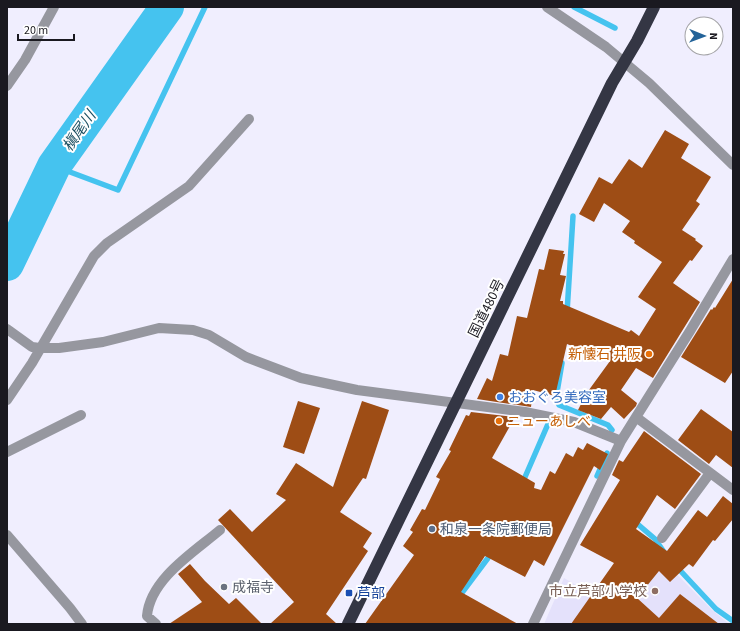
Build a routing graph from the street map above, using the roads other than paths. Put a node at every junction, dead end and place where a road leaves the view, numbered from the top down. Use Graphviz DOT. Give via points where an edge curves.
graph roads {
  1 [pos="54,7"];
  2 [pos="546,7"];
  3 [pos="654,7"];
  4 [pos="624,62"];
  5 [pos="7,86"];
  6 [pos="248,119"];
  7 [pos="733,165"];
  8 [pos="733,258"];
  9 [pos="7,329"];
  10 [pos="36,348"];
  11 [pos="7,400"];
  12 [pos="457,402"];
  13 [pos="81,415"];
  14 [pos="636,417"];
  15 [pos="621,441"];
  16 [pos="7,452"];
  17 [pos="710,473"];
  18 [pos="733,490"];
  19 [pos="220,530"];
  20 [pos="7,536"];
  21 [pos="662,538"];
  22 [pos="82,624"];
  23 [pos="156,624"];
  24 [pos="348,624"];
  25 [pos="533,624"];
  1 -- 5 [label="street" via="25,60"];
  2 -- 4 [label="street"];
  3 -- 4 [label="highway, 国道480号"];
  4 -- 7 [label="street" via="649,82"];
  4 -- 12 [label="highway, 国道480号"];
  6 -- 10 [label="street" via="189,186 107,243 94,256"];
  8 -- 14 [label="street"];
  9 -- 10 [label="street"];
  10 -- 11 [label="street"];
  10 -- 12 [label="street" via="60,348 103,342 159,328 193,330 209,335 246,357 301,378 357,390"];
  12 -- 15 [label="street" via="574,422"];
  12 -- 24 [label="highway, 国道480号"];
  13 -- 16 [label="street"];
  14 -- 15 [label="street"];
  14 -- 17 [label="street"];
  15 -- 25 [label="street"];
  17 -- 18 [label="street"];
  17 -- 21 [label="street"];
  19 -- 23 [label="street" via="171,572 158,587 148,606 147,616"];
  20 -- 22 [label="street"];
}
